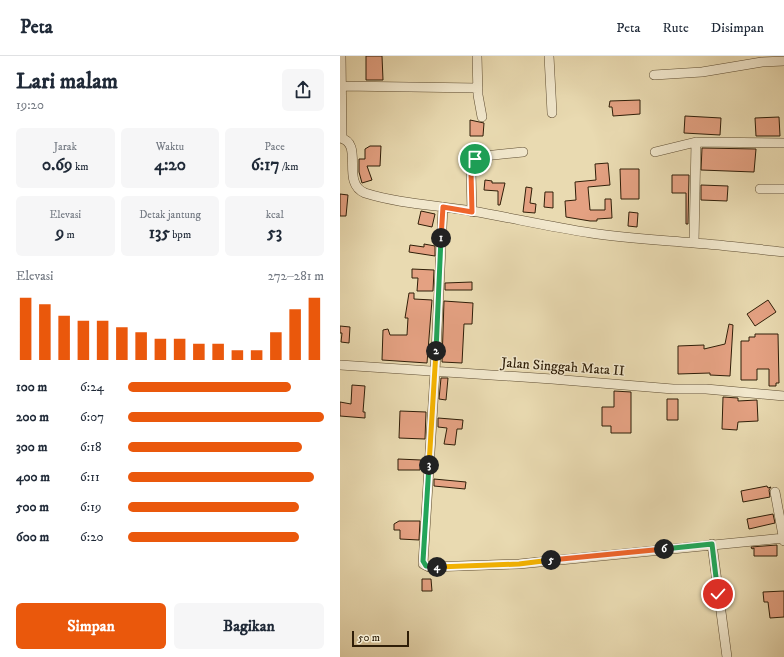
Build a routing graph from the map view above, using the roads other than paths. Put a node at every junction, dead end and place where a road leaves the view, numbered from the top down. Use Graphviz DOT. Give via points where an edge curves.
graph roads {
  1 [pos="341,56"];
  2 [pos="477,56"];
  3 [pos="549,56"];
  4 [pos="784,61"];
  5 [pos="654,75"];
  6 [pos="342,86"];
  7 [pos="478,88"];
  8 [pos="552,113"];
  9 [pos="482,117"];
  10 [pos="341,138"];
  11 [pos="696,142"];
  12 [pos="784,143"];
  13 [pos="523,152"];
  14 [pos="655,152"];
  15 [pos="760,189"];
  16 [pos="784,189"];
  17 [pos="442,212"];
  18 [pos="472,212"];
  19 [pos="694,243"];
  20 [pos="784,252"];
  21 [pos="340,365"];
  22 [pos="435,372"];
  23 [pos="784,396"];
  24 [pos="775,492"];
  25 [pos="784,539"];
  26 [pos="712,544"];
  27 [pos="727,657"];
  1 -- 6 [label="street"];
  2 -- 7 [label="street"];
  3 -- 8 [label="street"];
  4 -- 5 [label="street" via="702,72"];
  6 -- 7 [label="street"];
  6 -- 10 [label="street"];
  7 -- 9 [label="street"];
  10 -- 17 [label="street" via="349,144 349,180 356,190"];
  11 -- 12 [label="street"];
  11 -- 14 [label="street"];
  11 -- 19 [label="street"];
  13 -- 18 [label="street" via="484,156 473,160"];
  15 -- 16 [label="street"];
  17 -- 18 [label="street"];
  17 -- 22 [label="street"];
  18 -- 19 [label="street" via="586,232"];
  19 -- 20 [label="street"];
  21 -- 22 [label="street, Jalan Singgah Mata II"];
  22 -- 23 [label="street, Jalan Singgah Mata II"];
  22 -- 26 [label="street" via="423,561 426,566 519,564"];
  24 -- 25 [label="street"];
  25 -- 26 [label="street"];
  26 -- 27 [label="street"];
}
